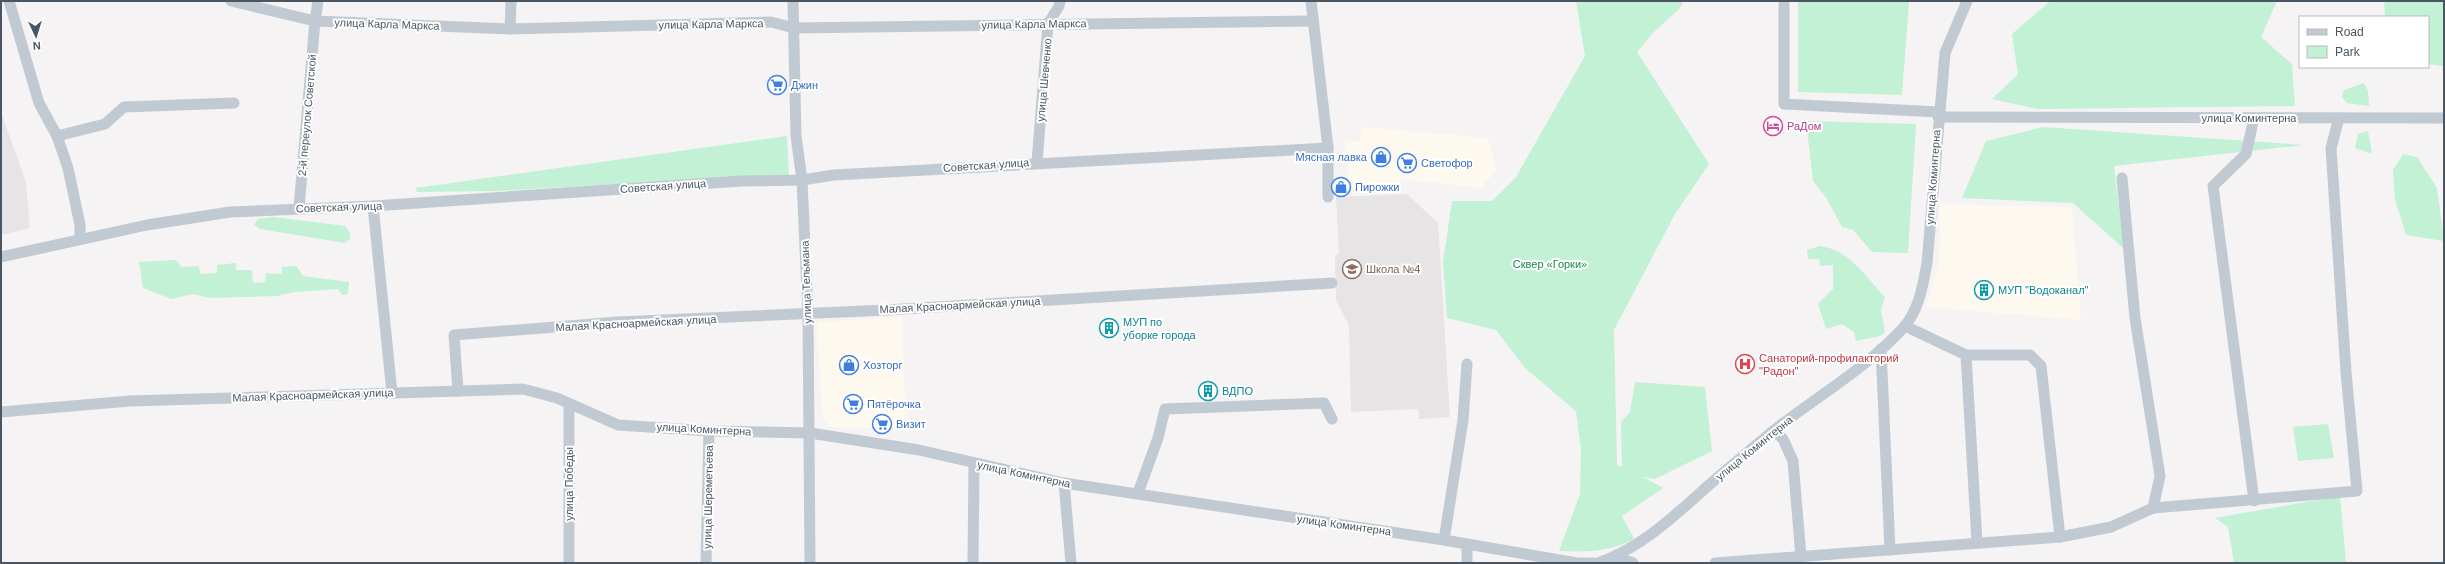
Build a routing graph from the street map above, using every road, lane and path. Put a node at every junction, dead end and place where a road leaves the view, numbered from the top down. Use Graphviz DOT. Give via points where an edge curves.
graph roads {
  1 [pos="9,1"];
  2 [pos="231,1"];
  3 [pos="318,1"];
  4 [pos="511,1"];
  5 [pos="793,1"];
  6 [pos="1060,1"];
  7 [pos="1311,1"];
  8 [pos="1784,1"];
  9 [pos="1967,1"];
  10 [pos="315,21"];
  11 [pos="1313,21"];
  12 [pos="1048,24"];
  13 [pos="794,28"];
  14 [pos="510,29"];
  15 [pos="234,103"];
  16 [pos="1938,115"];
  17 [pos="2254,118"];
  18 [pos="2339,118"];
  19 [pos="2444,118"];
  20 [pos="57,136"];
  21 [pos="1328,148"];
  22 [pos="1037,162"];
  23 [pos="2122,178"];
  24 [pos="802,180"];
  25 [pos="1328,197"];
  26 [pos="373,206"];
  27 [pos="299,208"];
  28 [pos="80,239"];
  29 [pos="1,257"];
  30 [pos="1332,284"];
  31 [pos="808,314"];
  32 [pos="1905,326"];
  33 [pos="1881,349"];
  34 [pos="1966,354"];
  35 [pos="1467,364"];
  36 [pos="458,391"];
  37 [pos="392,393"];
  38 [pos="569,405"];
  39 [pos="1,412"];
  40 [pos="1332,419"];
  41 [pos="709,431"];
  42 [pos="1774,431"];
  43 [pos="810,433"];
  44 [pos="974,463"];
  45 [pos="1064,483"];
  46 [pos="1138,493"];
  47 [pos="2254,501"];
  48 [pos="2152,508"];
  49 [pos="2060,537"];
  50 [pos="1444,540"];
  51 [pos="1977,542"];
  52 [pos="1466,545"];
  53 [pos="1890,550"];
  54 [pos="1616,557"];
  55 [pos="1801,557"];
  56 [pos="569,563"];
  57 [pos="706,563"];
  58 [pos="810,563"];
  59 [pos="973,563"];
  60 [pos="1071,563"];
  61 [pos="1467,563"];
  62 [pos="1577,563"];
  63 [pos="1586,563"];
  64 [pos="1594,563"];
  65 [pos="1598,563"];
  66 [pos="1633,563"];
  67 [pos="1715,563"];
  1 -- 20 [label="street" via="39,103"];
  2 -- 10 [label="street, улица Карла Маркса"];
  3 -- 10 [label="street, 2-й переулок Советской"];
  4 -- 14 [label="street"];
  5 -- 13 [label="street, улица Тельмана"];
  6 -- 12 [label="street, улица Шевченко"];
  7 -- 11 [label="street"];
  8 -- 16 [label="street" via="1784,104"];
  9 -- 16 [label="street" via="1945,53"];
  10 -- 14 [label="street, улица Карла Маркса"];
  10 -- 27 [label="street, 2-й переулок Советской"];
  11 -- 12 [label="street, улица Карла Маркса"];
  11 -- 21 [label="street"];
  12 -- 13 [label="street, улица Карла Маркса"];
  12 -- 22 [label="street, улица Шевченко"];
  13 -- 14 [label="street, улица Карла Маркса" via="771,22"];
  13 -- 24 [label="street, улица Тельмана" via="796,136"];
  15 -- 20 [label="street" via="124,107 105,124"];
  16 -- 17 [label="street, улица Коминтерна"];
  16 -- 32 [label="street, улица Коминтерна" via="1927,263 1920,297"];
  17 -- 18 [label="street, улица Коминтерна"];
  17 -- 47 [label="street" via="2246,154 2213,186"];
  18 -- 19 [label="street, улица Коминтерна"];
  18 -- 47 [label="street" via="2331,148 2356,491"];
  20 -- 28 [label="street" via="68,168 80,225"];
  21 -- 22 [label="street, Советская улица"];
  21 -- 25 [label="street"];
  22 -- 24 [label="street, Советская улица" via="834,175"];
  23 -- 48 [label="street" via="2135,318 2160,476"];
  24 -- 26 [label="street, Советская улица" via="742,181"];
  24 -- 31 [label="street, улица Тельмана"];
  26 -- 27 [label="street, Советская улица"];
  26 -- 37 [label="street"];
  27 -- 28 [label="street, Советская улица" via="230,212"];
  28 -- 29 [label="street, Советская улица"];
  30 -- 31 [label="street, Малая Красноармейская улица"];
  31 -- 36 [label="street, Малая Красноармейская улица" via="618,322 454,336"];
  31 -- 43 [label="street, улица Тельмана"];
  32 -- 33 [label="street, улица Коминтерна"];
  32 -- 34 [label="street"];
  33 -- 42 [label="street, улица Коминтерна"];
  33 -- 53 [label="street"];
  34 -- 49 [label="street" via="2030,355 2041,366"];
  34 -- 51 [label="street"];
  35 -- 50 [label="street" via="1463,420"];
  36 -- 37 [label="street, Малая Красноармейская улица"];
  36 -- 38 [label="street, улица Коминтерна" via="523,389 557,398"];
  37 -- 39 [label="street, Малая Красноармейская улица" via="130,401"];
  38 -- 41 [label="street, улица Коминтерна" via="618,425"];
  38 -- 56 [label="street, улица Победы"];
  40 -- 46 [label="street" via="1324,403 1164,409 1158,438"];
  41 -- 43 [label="street, улица Коминтерна"];
  41 -- 57 [label="street, улица Шереметьева"];
  42 -- 54 [label="street, улица Коминтерна" via="1668,523"];
  42 -- 55 [label="street" via="1783,438 1793,461"];
  43 -- 44 [label="street, улица Коминтерна" via="919,450"];
  43 -- 58 [label="street, улица Тельмана"];
  44 -- 45 [label="street, улица Коминтерна"];
  44 -- 59 [label="street"];
  45 -- 46 [label="street, улица Коминтерна"];
  45 -- 60 [label="street"];
  46 -- 50 [label="street, улица Коминтерна"];
  47 -- 48 [label="street"];
  48 -- 49 [label="street" via="2110,527"];
  49 -- 51 [label="street"];
  50 -- 52 [label="street, улица Коминтерна"];
  51 -- 53 [label="street"];
  52 -- 61 [label="street"];
  52 -- 62 [label="street, улица Коминтерна"];
  53 -- 55 [label="street"];
  54 -- 65 [label="street, улица Коминтерна"];
  54 -- 66 [label="street"];
  55 -- 67 [label="street"];
  62 -- 63 [label="street, улица Коминтерна"];
  63 -- 64 [label="street, улица Коминтерна"];
}
